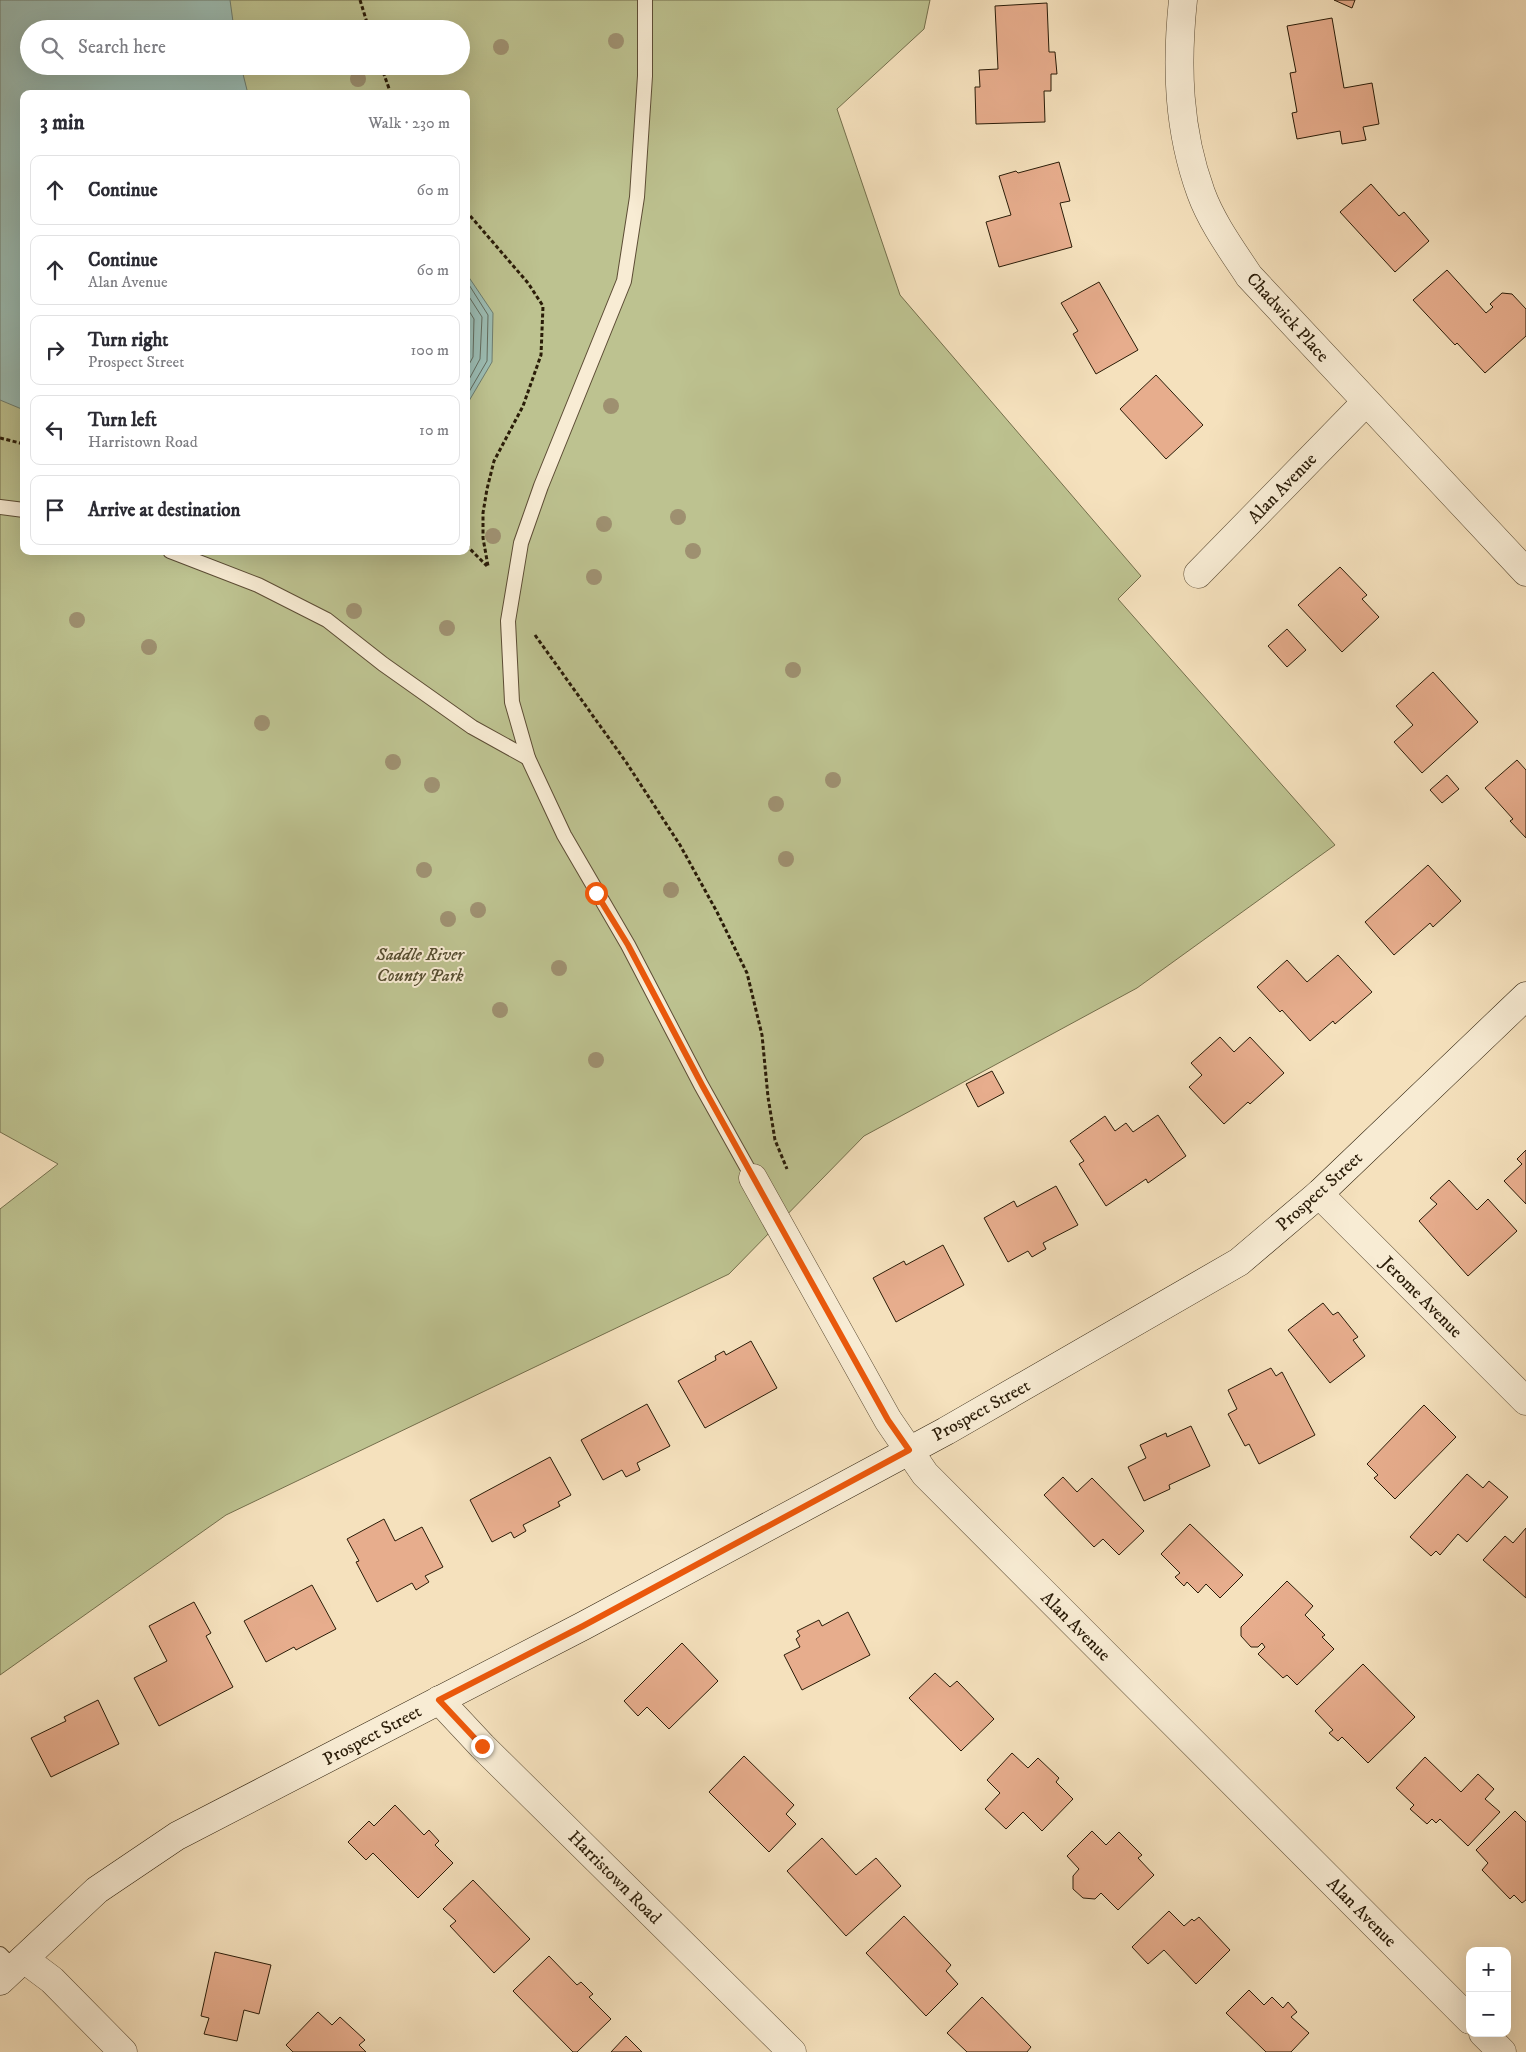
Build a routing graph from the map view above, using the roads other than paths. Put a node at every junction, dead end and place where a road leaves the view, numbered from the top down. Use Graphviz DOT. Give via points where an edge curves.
graph roads {
  1 [pos="645,0"];
  2 [pos="1183,0"];
  3 [pos="1366,402"];
  4 [pos="0,507"];
  5 [pos="20,510"];
  6 [pos="181,555"];
  7 [pos="1526,572"];
  8 [pos="1198,574"];
  9 [pos="528,758"];
  10 [pos="1526,996"];
  11 [pos="753,1178"];
  12 [pos="1319,1194"];
  13 [pos="1526,1401"];
  14 [pos="909,1450"];
  15 [pos="439,1700"];
  16 [pos="9,1966"];
  17 [pos="1466,2016"];
  18 [pos="1487,2037"];
  19 [pos="123,2052"];
  20 [pos="792,2052"];
  21 [pos="1502,2052"];
  1 -- 9 [label="lane" via="645,76 637,197 624,281 521,543 508,621 512,702"];
  2 -- 3 [label="street, Chadwick Place" via="1178,44 1180,104 1187,147 1201,194 1224,239 1250,276"];
  3 -- 7 [label="street, Chadwick Place"];
  3 -- 8 [label="street, Alan Avenue"];
  4 -- 5 [label="lane"];
  6 -- 9 [label="lane" via="258,584 327,620 472,727"];
  9 -- 11 [label="lane" via="564,834 628,945"];
  10 -- 12 [label="street, Prospect Street"];
  11 -- 14 [label="street, Alan Avenue" via="888,1420"];
  12 -- 13 [label="street, Jerome Avenue"];
  12 -- 14 [label="street, Prospect Street" via="1239,1262"];
  14 -- 15 [label="street, Prospect Street"];
  14 -- 17 [label="street, Alan Avenue" via="932,1481"];
  15 -- 16 [label="street, Prospect Street" via="177,1836 97,1890"];
  15 -- 20 [label="street, Harristown Road"];
  16 -- 19 [label="street" via="52,1980"];
  18 -- 21 [label="street"];
}
